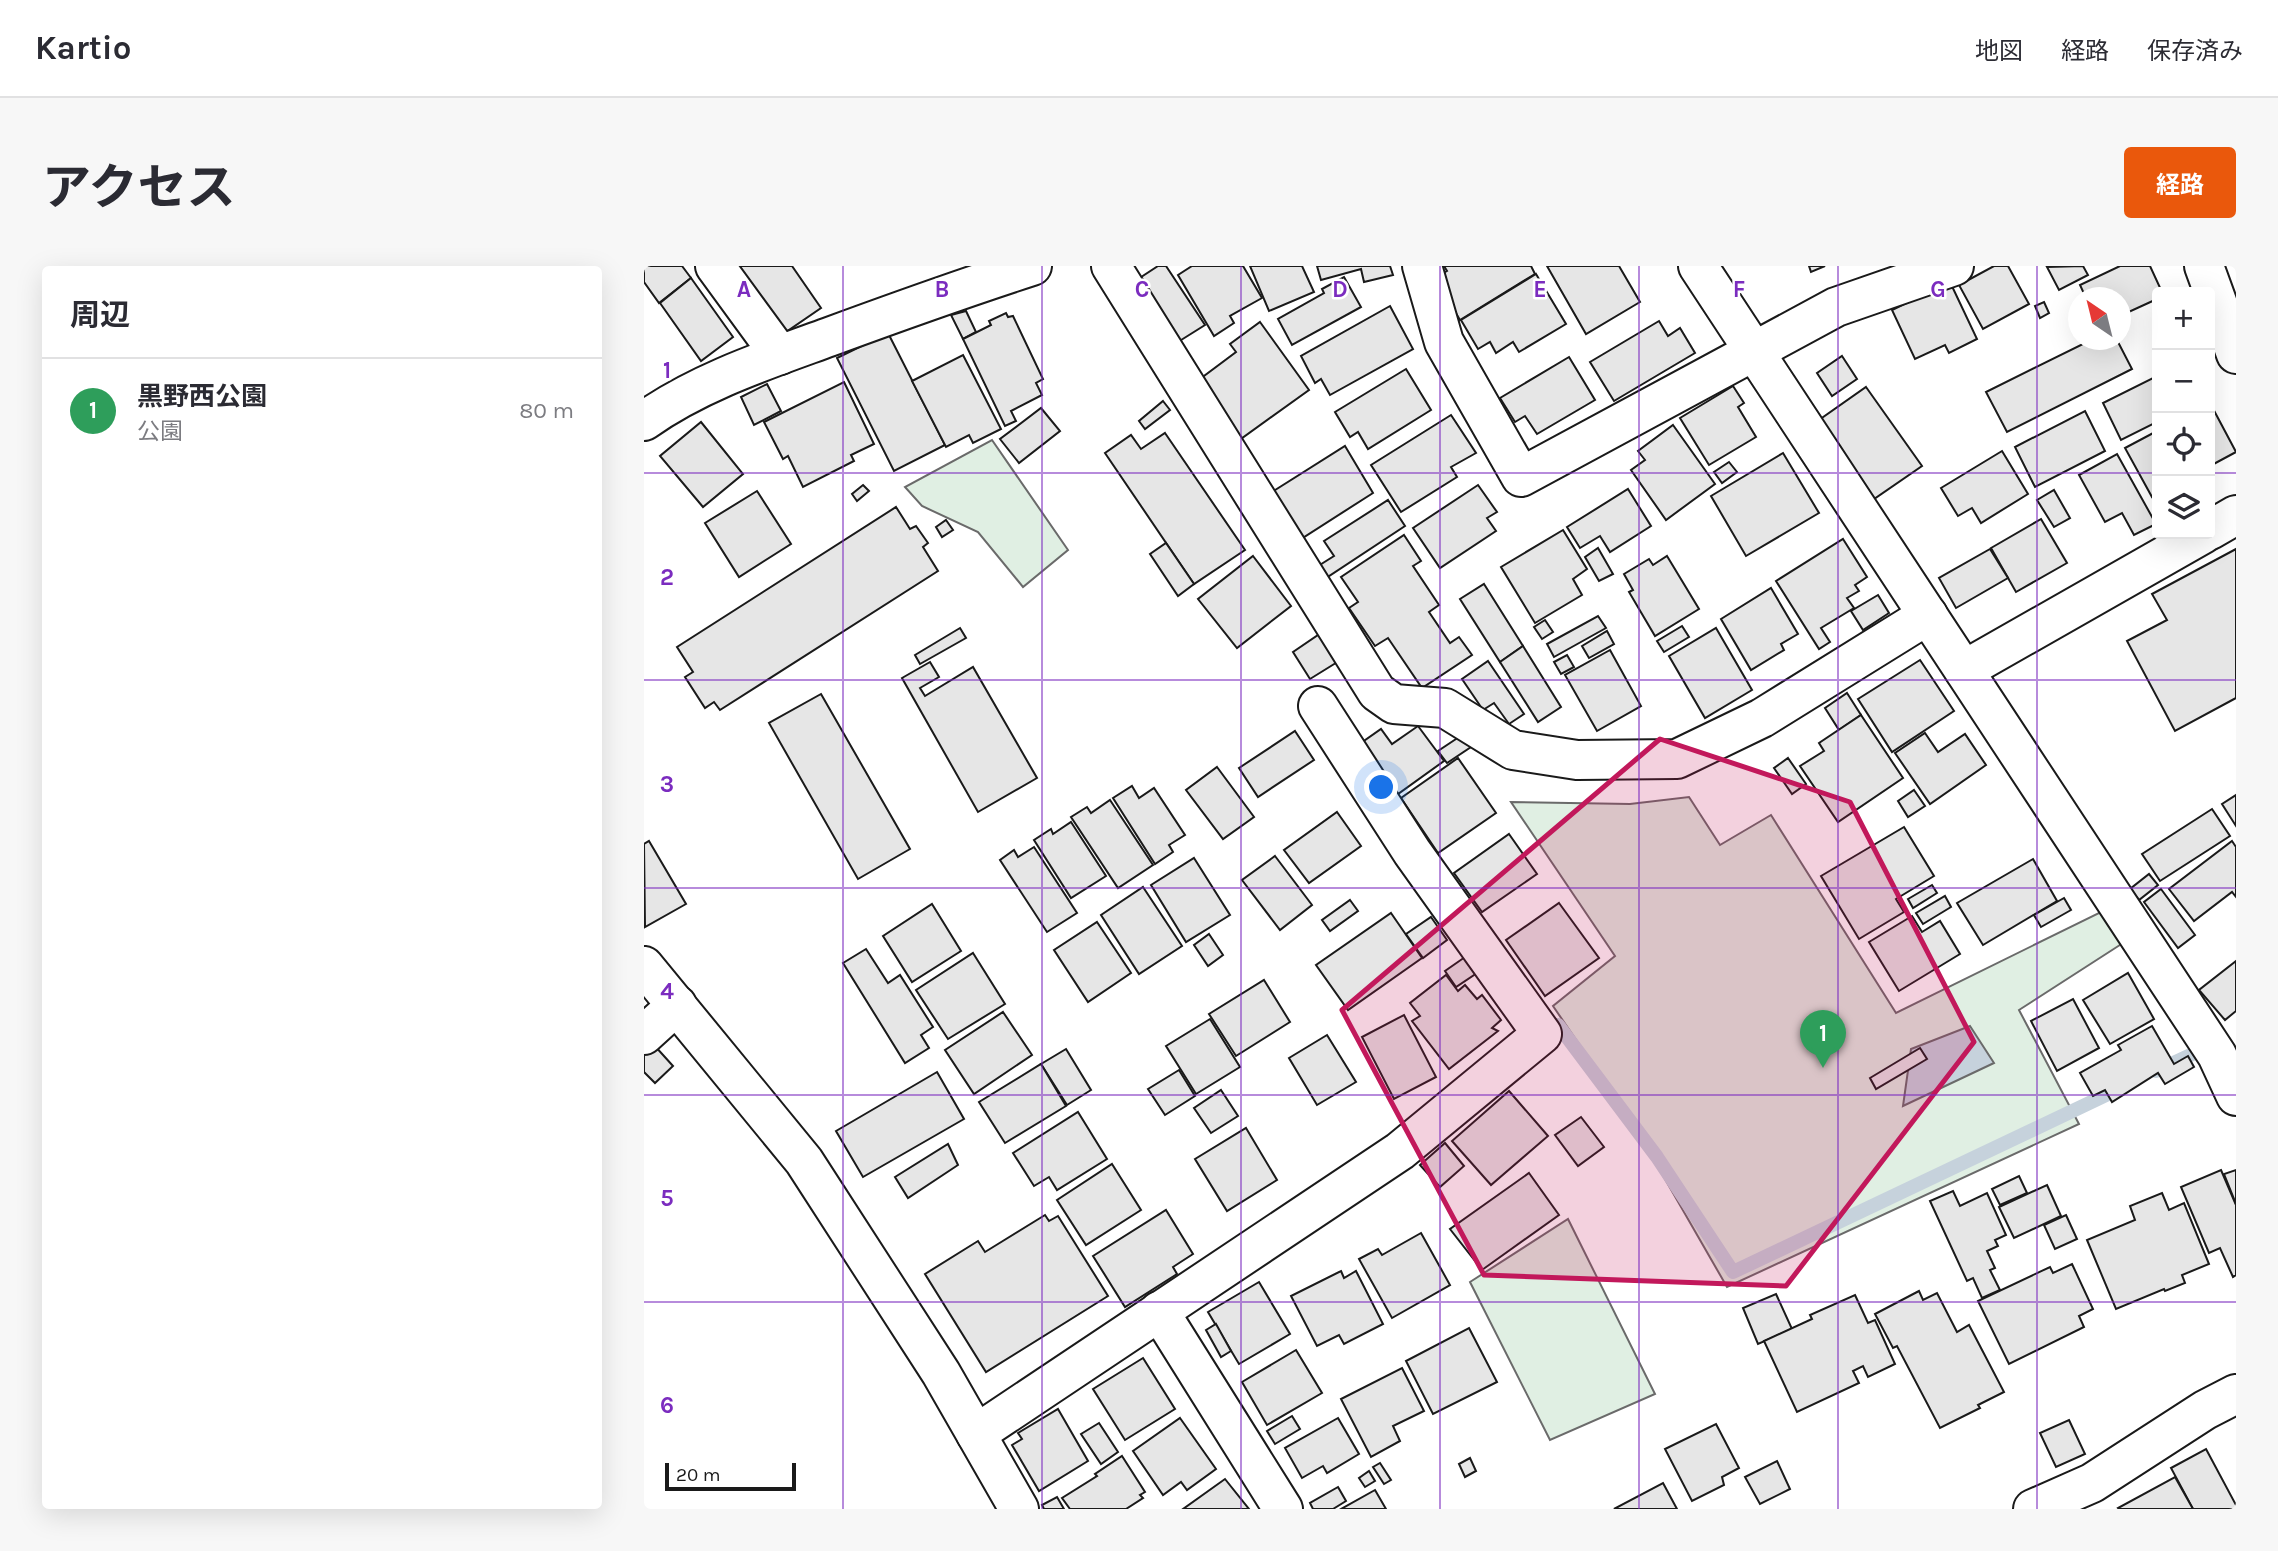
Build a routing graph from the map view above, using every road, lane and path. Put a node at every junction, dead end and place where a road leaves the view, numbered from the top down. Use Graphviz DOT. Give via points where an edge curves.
graph roads {
  1 [pos="715,266"];
  2 [pos="1032,266"];
  3 [pos="1111,266"];
  4 [pos="1422,266"];
  5 [pos="1698,266"];
  6 [pos="1954,266"];
  7 [pos="2204,266"];
  8 [pos="1756,351"];
  9 [pos="2236,354"];
  10 [pos="780,355"];
  11 [pos="644,421"];
  12 [pos="2236,515"];
  13 [pos="2215,527"];
  14 [pos="2194,539"];
  15 [pos="1928,615"];
  16 [pos="1964,670"];
  17 [pos="1318,706"];
  18 [pos="644,966"];
  19 [pos="677,1005"];
  20 [pos="644,1035"];
  21 [pos="2236,1096"];
  22 [pos="1159,1311"];
  23 [pos="2236,1394"];
  24 [pos="976,1434"];
  25 [pos="2098,1496"];
  26 [pos="1019,1509"];
  27 [pos="1283,1509"];
  28 [pos="2033,1509"];
  1 -- 10 [label="street"];
  2 -- 10 [label="street"];
  3 -- 15 [label="street" via="1377,692 1394,704 1445,708 1513,750 1577,760 1677,758 1762,718"];
  4 -- 8 [label="street" via="1444,342 1521,477"];
  5 -- 8 [label="street"];
  6 -- 8 [label="street" via="1836,307"];
  7 -- 9 [label="street"];
  8 -- 15 [label="street"];
  10 -- 11 [label="street" via="673,401"];
  12 -- 13 [label="street"];
  14 -- 16 [label="street"];
  15 -- 16 [label="street"];
  16 -- 21 [label="street" via="2217,1055"];
  17 -- 22 [label="street" via="1412,852 1542,1034 1401,1151"];
  18 -- 19 [label="street"];
  19 -- 20 [label="street"];
  19 -- 24 [label="street" via="804,1161"];
  22 -- 24 [label="street"];
  22 -- 27 [label="street"];
  23 -- 25 [label="street" via="2206,1410"];
  24 -- 26 [label="street"];
  25 -- 28 [label="street"];
}
